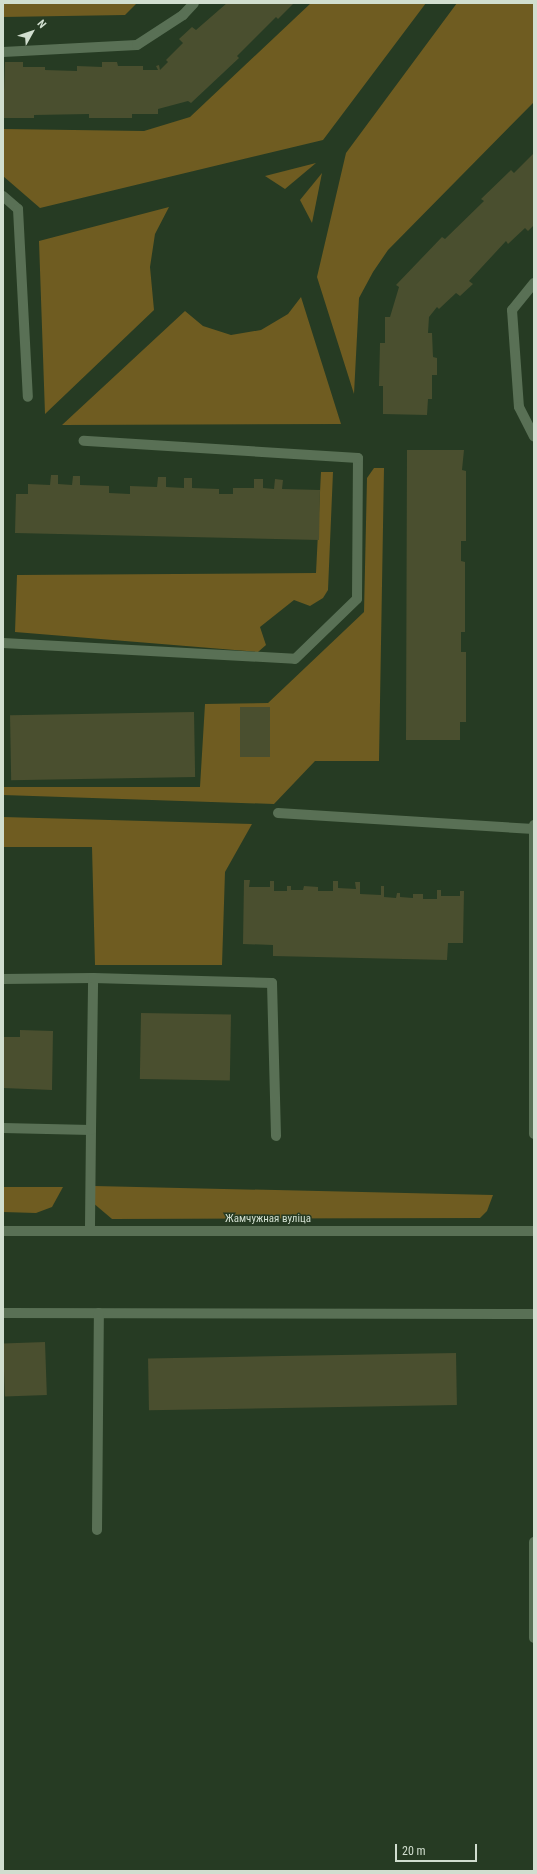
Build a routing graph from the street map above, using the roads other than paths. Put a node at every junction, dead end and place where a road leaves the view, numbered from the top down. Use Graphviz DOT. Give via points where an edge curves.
graph roads {
  1 [pos="194,3"];
  2 [pos="3,52"];
  3 [pos="3,196"];
  4 [pos="534,283"];
  5 [pos="28,397"];
  6 [pos="534,436"];
  7 [pos="84,441"];
  8 [pos="3,643"];
  9 [pos="278,813"];
  10 [pos="534,825"];
  11 [pos="534,829"];
  12 [pos="93,978"];
  13 [pos="3,979"];
  14 [pos="3,1128"];
  15 [pos="91,1130"];
  16 [pos="534,1134"];
  17 [pos="276,1136"];
  18 [pos="3,1231"];
  19 [pos="534,1231"];
  20 [pos="90,1232"];
  21 [pos="3,1313"];
  22 [pos="99,1313"];
  23 [pos="534,1314"];
  24 [pos="97,1530"];
  25 [pos="534,1542"];
  26 [pos="534,1638"];
  1 -- 2 [label="main road" via="183,14 137,45"];
  3 -- 5 [label="main road" via="18,210"];
  4 -- 6 [label="main road" via="512,310 519,407"];
  7 -- 8 [label="main road" via="358,458 357,599 295,658"];
  9 -- 11 [label="main road"];
  10 -- 11 [label="main road"];
  11 -- 16 [label="main road"];
  12 -- 13 [label="main road"];
  12 -- 15 [label="main road"];
  12 -- 17 [label="main road" via="272,983"];
  14 -- 15 [label="main road"];
  15 -- 20 [label="main road"];
  18 -- 20 [label="main road, Жамчужная вуліца"];
  19 -- 20 [label="main road, Жамчужная вуліца"];
  21 -- 22 [label="main road"];
  22 -- 23 [label="main road"];
  22 -- 24 [label="main road"];
  25 -- 26 [label="main road"];
}
